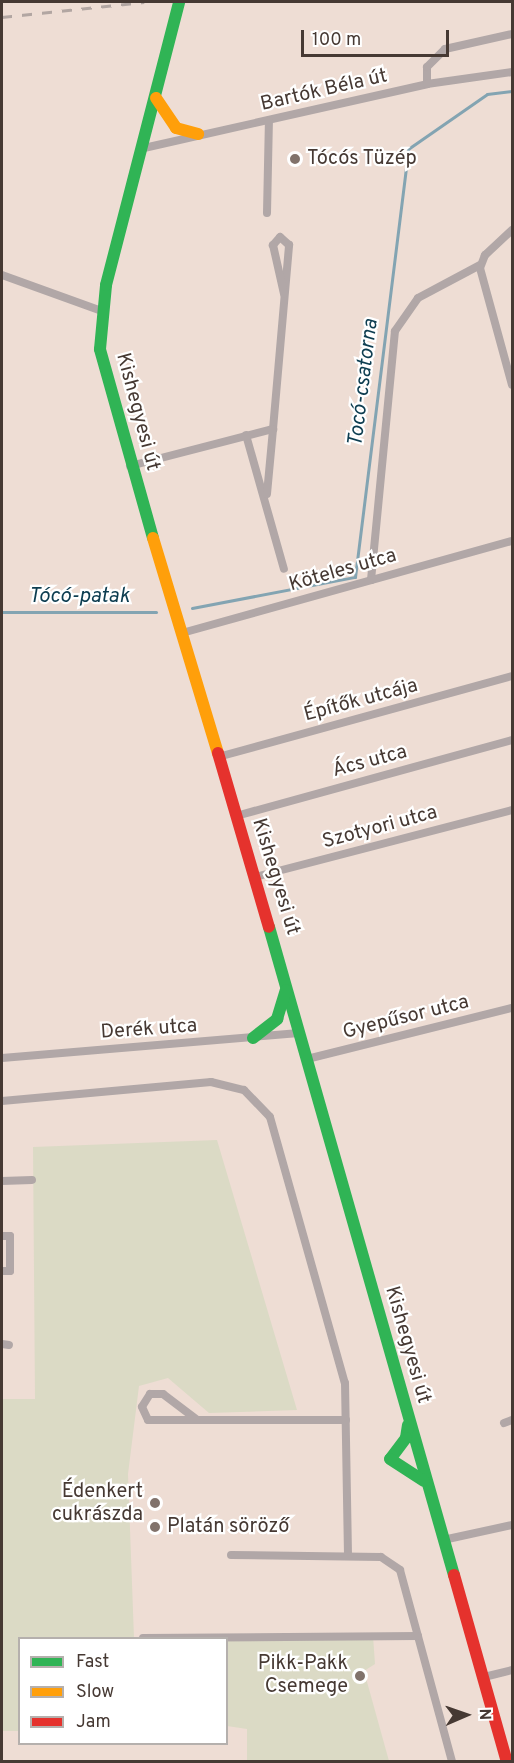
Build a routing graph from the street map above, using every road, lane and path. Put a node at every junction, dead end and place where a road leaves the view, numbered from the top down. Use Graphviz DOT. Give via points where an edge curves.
graph roads {
  1 [pos="179,2"];
  2 [pos="513,34"];
  3 [pos="513,72"];
  4 [pos="427,84"];
  5 [pos="156,98"];
  6 [pos="269,121"];
  7 [pos="198,134"];
  8 [pos="144,148"];
  9 [pos="267,213"];
  10 [pos="513,230"];
  11 [pos="480,264"];
  12 [pos="2,275"];
  13 [pos="284,294"];
  14 [pos="102,311"];
  15 [pos="513,385"];
  16 [pos="273,429"];
  17 [pos="246,435"];
  18 [pos="254,462"];
  19 [pos="270,462"];
  20 [pos="130,466"];
  21 [pos="266,501"];
  22 [pos="513,541"];
  23 [pos="284,569"];
  24 [pos="371,580"];
  25 [pos="182,633"];
  26 [pos="513,676"];
  27 [pos="513,740"];
  28 [pos="218,757"];
  29 [pos="513,810"];
  30 [pos="236,816"];
  31 [pos="255,877"];
  32 [pos="287,989"];
  33 [pos="513,1008"];
  34 [pos="299,1033"];
  35 [pos="254,1038"];
  36 [pos="2,1058"];
  37 [pos="307,1059"];
  38 [pos="2,1101"];
  39 [pos="32,1180"];
  40 [pos="2,1181"];
  41 [pos="2,1236"];
  42 [pos="2,1270"];
  43 [pos="196,1419"];
  44 [pos="346,1420"];
  45 [pos="408,1421"];
  46 [pos="427,1485"];
  47 [pos="513,1525"];
  48 [pos="443,1540"];
  49 [pos="231,1555"];
  50 [pos="348,1555"];
  51 [pos="418,1636"];
  52 [pos="228,1638"];
  53 [pos="513,1670"];
  54 [pos="484,1677"];
  55 [pos="452,1761"];
  56 [pos="507,1761"];
  1 -- 5 [label="street, Kishegyesi út"];
  2 -- 4 [label="street" via="445,50 428,67"];
  3 -- 4 [label="street, Bartók Béla út"];
  4 -- 6 [label="street, Bartók Béla út"];
  5 -- 7 [label="street" via="176,128"];
  5 -- 8 [label="street, Kishegyesi út"];
  6 -- 7 [label="street, Bartók Béla út"];
  6 -- 9 [label="street"];
  7 -- 8 [label="street, Bartók Béla út"];
  8 -- 14 [label="street, Kishegyesi út"];
  10 -- 11 [label="street"];
  11 -- 15 [label="street"];
  11 -- 24 [label="street" via="418,298 396,331"];
  12 -- 14 [label="street"];
  13 -- 13 [label="street" via="289,245 280,237 273,245"];
  13 -- 16 [label="street"];
  14 -- 20 [label="street, Kishegyesi út" via="105,380"];
  16 -- 17 [label="street"];
  16 -- 19 [label="street"];
  17 -- 18 [label="street"];
  17 -- 20 [label="street"];
  18 -- 19 [label="street"];
  18 -- 21 [label="street"];
  19 -- 21 [label="street"];
  20 -- 25 [label="street, Kishegyesi út"];
  21 -- 23 [label="street"];
  22 -- 24 [label="street, Köteles utca"];
  24 -- 25 [label="street, Köteles utca"];
  25 -- 28 [label="street, Kishegyesi út"];
  26 -- 28 [label="street, Építők utcája"];
  27 -- 30 [label="street, Ács utca"];
  28 -- 30 [label="street, Kishegyesi út"];
  29 -- 31 [label="street, Szotyori utca"];
  30 -- 31 [label="street, Kishegyesi út"];
  31 -- 32 [label="street, Kishegyesi út"];
  32 -- 34 [label="street, Kishegyesi út"];
  32 -- 35 [label="street" via="278,1019"];
  33 -- 37 [label="street, Gyepűsor utca"];
  34 -- 35 [label="street, Derék utca"];
  34 -- 37 [label="street, Kishegyesi út"];
  35 -- 36 [label="street, Derék utca"];
  37 -- 45 [label="street, Kishegyesi út"];
  38 -- 44 [label="street" via="211,1083 244,1090 270,1117 345,1383"];
  39 -- 40 [label="street"];
  41 -- 42 [label="street" via="10,1236 10,1270"];
  43 -- 43 [label="street" via="147,1420 142,1407 150,1394 163,1394"];
  43 -- 44 [label="street"];
  44 -- 50 [label="street"];
  45 -- 46 [label="street, Kishegyesi út"];
  45 -- 46 [label="street" via="406,1438 390,1459 414,1470"];
  46 -- 48 [label="street, Kishegyesi út"];
  47 -- 48 [label="street"];
  48 -- 54 [label="street, Kishegyesi út"];
  49 -- 50 [label="street"];
  50 -- 51 [label="street" via="381,1557 400,1570"];
  51 -- 52 [label="street"];
  51 -- 55 [label="street"];
  53 -- 54 [label="street"];
  54 -- 56 [label="street, Kishegyesi út"];
}
